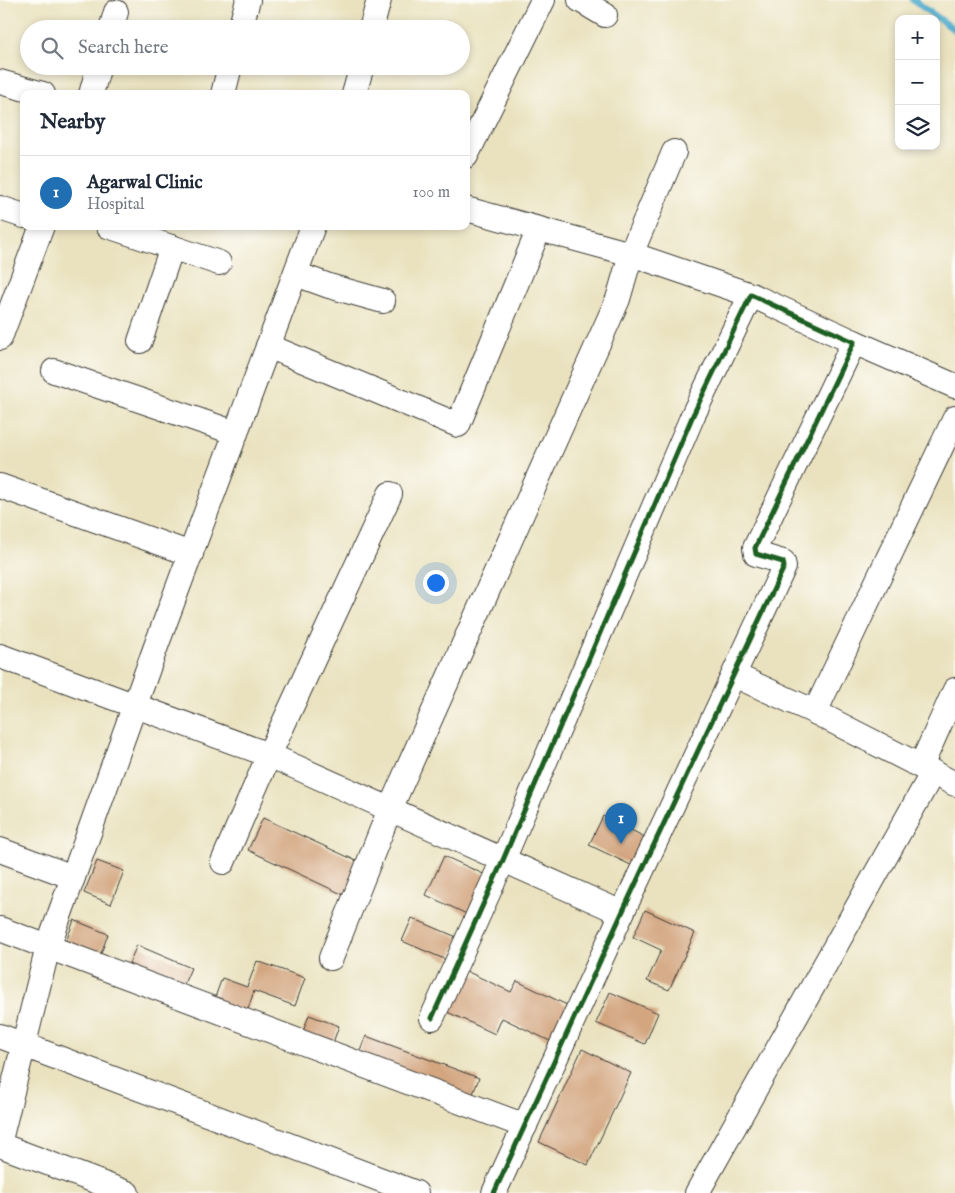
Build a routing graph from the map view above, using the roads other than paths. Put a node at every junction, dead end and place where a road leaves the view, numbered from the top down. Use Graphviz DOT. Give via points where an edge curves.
graph roads {
  1 [pos="248,0"];
  2 [pos="379,0"];
  3 [pos="543,0"];
  4 [pos="580,0"];
  5 [pos="605,15"];
  6 [pos="242,20"];
  7 [pos="374,20"];
  8 [pos="96,75"];
  9 [pos="228,75"];
  10 [pos="359,75"];
  11 [pos="0,82"];
  12 [pos="29,90"];
  13 [pos="92,90"];
  14 [pos="224,90"];
  15 [pos="355,90"];
  16 [pos="470,148"];
  17 [pos="674,152"];
  18 [pos="0,208"];
  19 [pos="470,210"];
  20 [pos="20,215"];
  21 [pos="539,229"];
  22 [pos="40,230"];
  23 [pos="120,230"];
  24 [pos="312,230"];
  25 [pos="172,247"];
  26 [pos="631,254"];
  27 [pos="220,263"];
  28 [pos="296,274"];
  29 [pos="752,295"];
  30 [pos="383,300"];
  31 [pos="0,338"];
  32 [pos="140,341"];
  33 [pos="854,342"];
  34 [pos="268,346"];
  35 [pos="54,371"];
  36 [pos="955,386"];
  37 [pos="955,418"];
  38 [pos="236,433"];
  39 [pos="0,486"];
  40 [pos="390,494"];
  41 [pos="191,554"];
  42 [pos="1,659"];
  43 [pos="734,675"];
  44 [pos="955,690"];
  45 [pos="136,706"];
  46 [pos="815,712"];
  47 [pos="269,754"];
  48 [pos="927,769"];
  49 [pos="955,784"];
  50 [pos="390,809"];
  51 [pos="0,850"];
  52 [pos="503,860"];
  53 [pos="223,862"];
  54 [pos="73,877"];
  55 [pos="622,913"];
  56 [pos="0,929"];
  57 [pos="48,947"];
  58 [pos="331,958"];
  59 [pos="432,1018"];
  60 [pos="0,1036"];
  61 [pos="24,1045"];
  62 [pos="525,1126"];
  63 [pos="0,1140"];
  64 [pos="0,1145"];
  65 [pos="127,1193"];
  66 [pos="416,1193"];
  67 [pos="494,1193"];
  68 [pos="697,1193"];
  1 -- 6 [label="street"];
  2 -- 7 [label="street"];
  3 -- 16 [label="street"];
  4 -- 5 [label="street"];
  8 -- 13 [label="street"];
  9 -- 14 [label="street"];
  10 -- 15 [label="street"];
  11 -- 12 [label="street"];
  17 -- 26 [label="street"];
  18 -- 20 [label="street"];
  19 -- 21 [label="street"];
  21 -- 26 [label="street"];
  21 -- 34 [label="street" via="458,425"];
  22 -- 31 [label="street"];
  23 -- 25 [label="street"];
  24 -- 28 [label="street"];
  25 -- 27 [label="street"];
  25 -- 32 [label="street"];
  26 -- 29 [label="street"];
  26 -- 50 [label="street" via="618,299"];
  28 -- 30 [label="street"];
  28 -- 34 [label="street"];
  29 -- 33 [label="street"];
  29 -- 52 [label="street" via="692,415"];
  33 -- 36 [label="street"];
  33 -- 43 [label="street" via="755,548 756,554 782,562 784,567"];
  34 -- 38 [label="street"];
  35 -- 38 [label="street"];
  37 -- 46 [label="street"];
  38 -- 41 [label="street"];
  39 -- 41 [label="street"];
  40 -- 47 [label="street"];
  41 -- 45 [label="street"];
  42 -- 45 [label="street"];
  43 -- 46 [label="street"];
  43 -- 55 [label="street"];
  44 -- 48 [label="street"];
  45 -- 47 [label="street"];
  45 -- 54 [label="street"];
  46 -- 48 [label="street"];
  47 -- 50 [label="street"];
  47 -- 53 [label="street"];
  48 -- 49 [label="street"];
  48 -- 68 [label="street"];
  50 -- 52 [label="street"];
  50 -- 58 [label="street"];
  51 -- 54 [label="street"];
  52 -- 55 [label="street"];
  52 -- 59 [label="street"];
  54 -- 57 [label="street"];
  55 -- 62 [label="street"];
  56 -- 57 [label="street"];
  57 -- 61 [label="street"];
  57 -- 62 [label="street"];
  60 -- 61 [label="street"];
  61 -- 63 [label="street"];
  61 -- 66 [label="street"];
  62 -- 67 [label="street"];
  64 -- 65 [label="street"];
}
